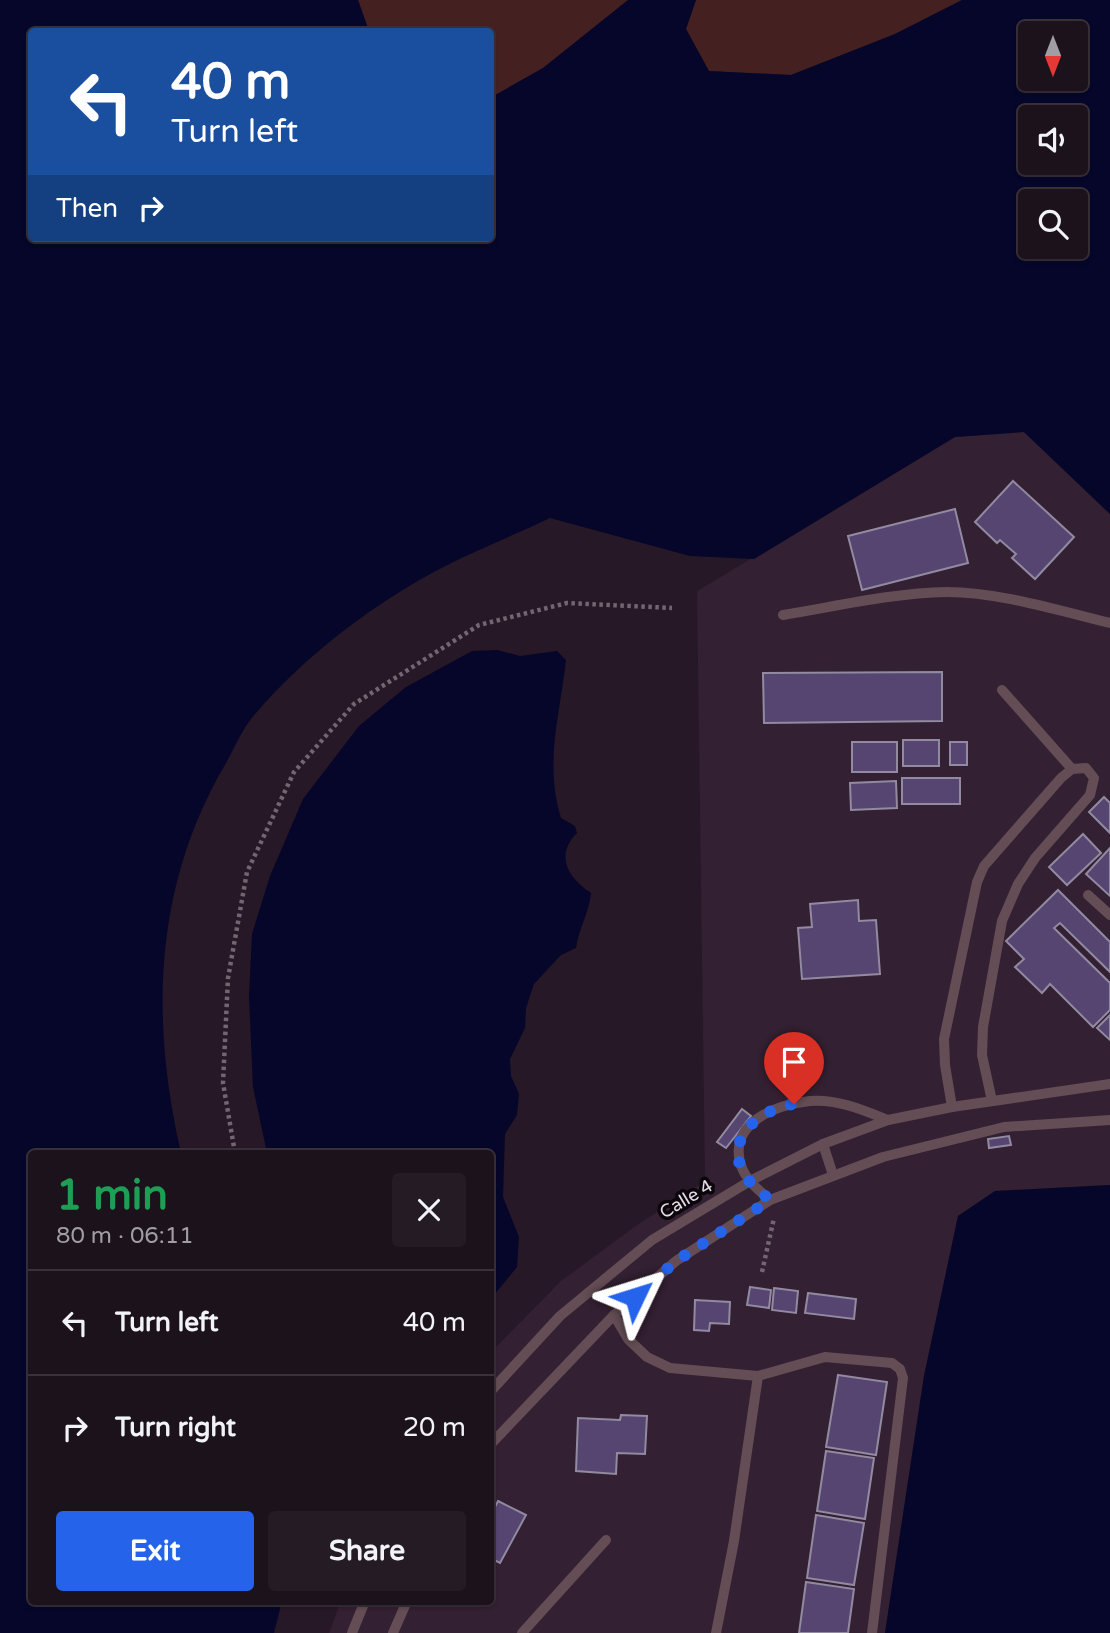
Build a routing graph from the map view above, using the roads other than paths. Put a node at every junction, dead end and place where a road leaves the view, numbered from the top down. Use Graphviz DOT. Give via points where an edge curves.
graph roads {
  1 [pos="783,615"];
  2 [pos="1110,624"];
  3 [pos="1002,690"];
  4 [pos="1072,769"];
  5 [pos="1088,895"];
  6 [pos="1110,915"];
  7 [pos="1110,1084"];
  8 [pos="992,1101"];
  9 [pos="951,1107"];
  10 [pos="888,1120"];
  11 [pos="1110,1120"];
  12 [pos="823,1144"];
  13 [pos="833,1175"];
  14 [pos="750,1181"];
  15 [pos="775,1198"];
  16 [pos="614,1315"];
  17 [pos="758,1376"];
  18 [pos="494,1388"];
  19 [pos="494,1441"];
  20 [pos="606,1540"];
  21 [pos="363,1605"];
  22 [pos="405,1605"];
  23 [pos="352,1633"];
  24 [pos="393,1633"];
  25 [pos="522,1633"];
  26 [pos="716,1633"];
  27 [pos="873,1633"];
  1 -- 2 [label="lane" via="903,594 950,592 990,596"];
  3 -- 4 [label="lane"];
  4 -- 8 [label="lane" via="1091,772 1094,786 1090,795 1035,858 1002,920 982,1027 982,1055"];
  4 -- 9 [label="lane" via="984,866 977,882 944,1039"];
  5 -- 6 [label="lane"];
  7 -- 8 [label="lane, Calle 4"];
  8 -- 9 [label="lane, Calle 4"];
  9 -- 10 [label="lane, Calle 4"];
  10 -- 12 [label="lane, Calle 4"];
  10 -- 14 [label="lane" via="851,1105 812,1101 776,1107 755,1118 739,1146 742,1170"];
  11 -- 13 [label="lane" via="1004,1128 883,1157"];
  12 -- 13 [label="lane"];
  12 -- 14 [label="lane, Calle 4"];
  13 -- 15 [label="lane"];
  14 -- 15 [label="lane"];
  14 -- 18 [label="lane, Calle 4" via="652,1240 560,1316"];
  15 -- 16 [label="lane" via="676,1261"];
  16 -- 17 [label="lane" via="628,1339 647,1357 670,1368"];
  16 -- 19 [label="lane"];
  17 -- 26 [label="lane"];
  17 -- 27 [label="lane" via="825,1357 892,1363 900,1369 903,1378"];
  20 -- 25 [label="lane"];
  21 -- 23 [label="lane"];
  22 -- 24 [label="lane"];
}
